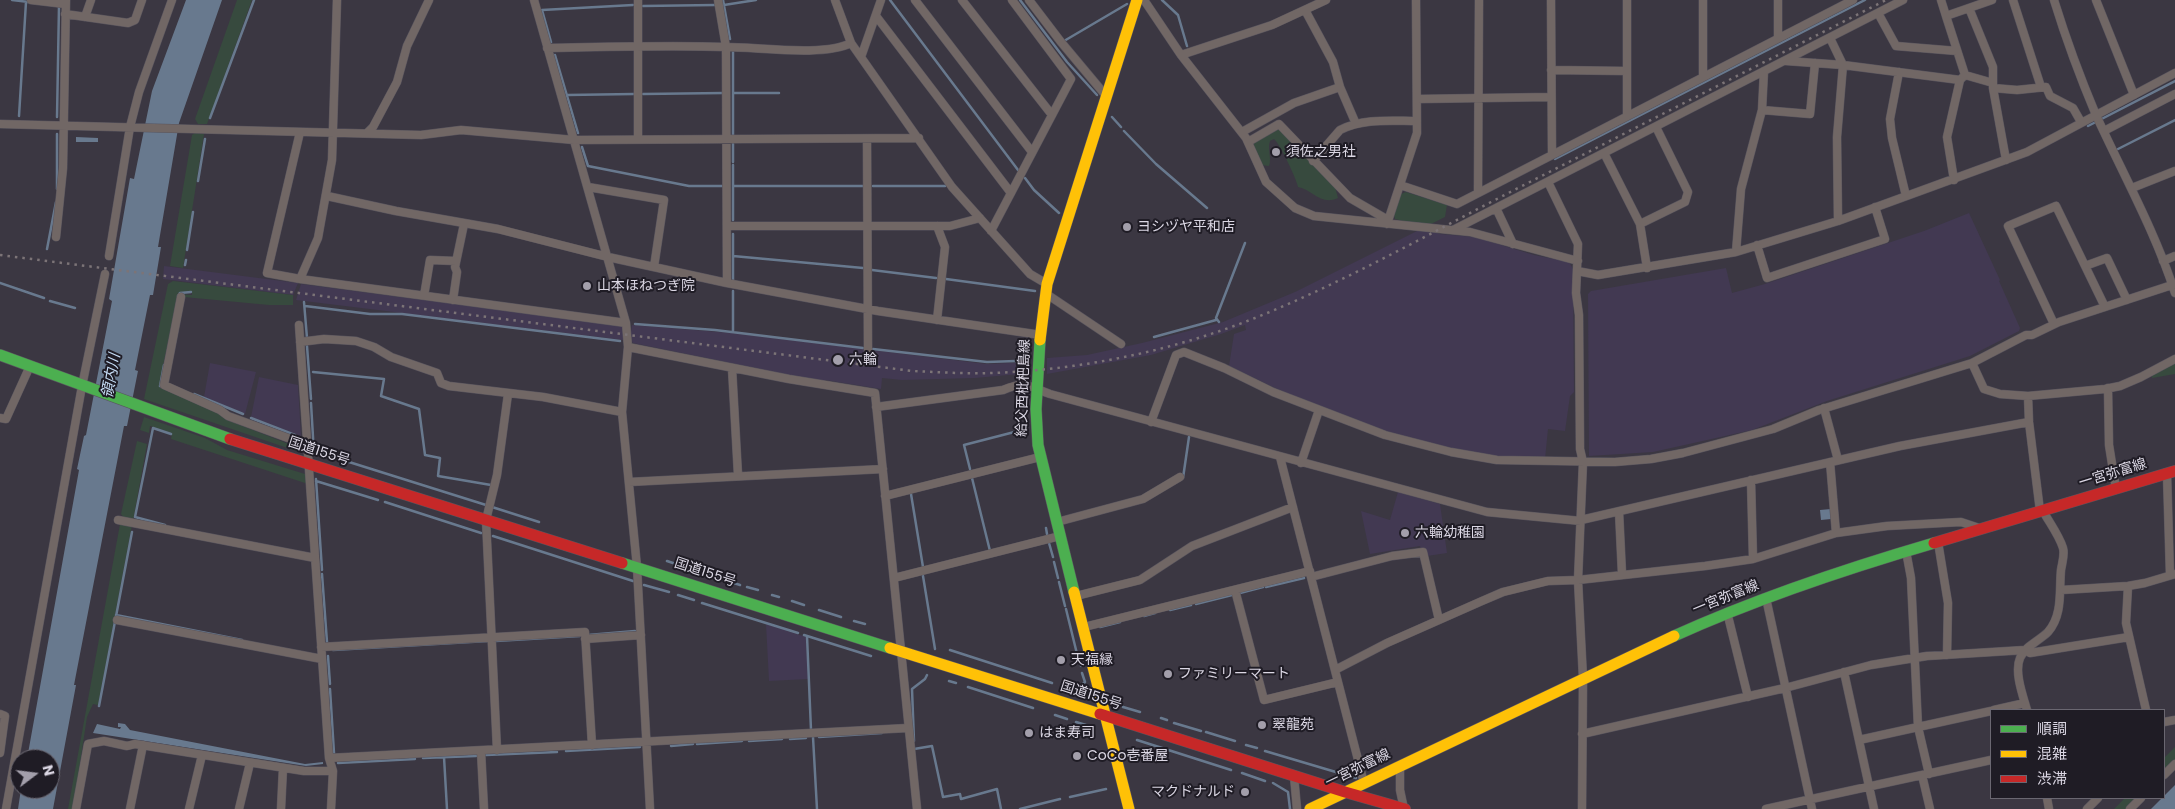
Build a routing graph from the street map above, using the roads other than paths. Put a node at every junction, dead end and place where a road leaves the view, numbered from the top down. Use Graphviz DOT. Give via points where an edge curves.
graph roads {
  1 [pos="31,0"];
  2 [pos="91,0"];
  3 [pos="142,0"];
  4 [pos="172,0"];
  5 [pos="337,0"];
  6 [pos="429,0"];
  7 [pos="534,0"];
  8 [pos="638,0"];
  9 [pos="718,0"];
  10 [pos="835,0"];
  11 [pos="881,0"];
  12 [pos="915,0"];
  13 [pos="962,0"];
  14 [pos="1012,0"];
  15 [pos="1029,0"];
  16 [pos="1137,0"];
  17 [pos="1144,0"];
  18 [pos="1323,0"];
  19 [pos="1416,0"];
  20 [pos="1479,0"];
  21 [pos="1551,0"];
  22 [pos="1627,0"];
  23 [pos="1703,0"];
  24 [pos="1778,0"];
  25 [pos="1853,0"];
  26 [pos="1903,0"];
  27 [pos="1941,0"];
  28 [pos="1992,0"];
  29 [pos="2013,0"];
  30 [pos="2054,0"];
  31 [pos="2096,0"];
  32 [pos="65,2"];
  33 [pos="1969,8"];
  34 [pos="1306,10"];
  35 [pos="1878,13"];
  36 [pos="65,14"];
  37 [pos="876,16"];
  38 [pos="1946,16"];
  39 [pos="85,17"];
  40 [pos="1778,38"];
  41 [pos="1830,38"];
  42 [pos="851,43"];
  43 [pos="637,47"];
  44 [pos="726,47"];
  45 [pos="547,48"];
  46 [pos="1957,51"];
  47 [pos="1181,55"];
  48 [pos="861,57"];
  49 [pos="1784,61"];
  50 [pos="1815,63"];
  51 [pos="1843,66"];
  52 [pos="1551,70"];
  53 [pos="1627,71"];
  54 [pos="1764,71"];
  55 [pos="1899,72"];
  56 [pos="2175,73"];
  57 [pos="1703,76"];
  58 [pos="1963,78"];
  59 [pos="1340,86"];
  60 [pos="1993,86"];
  61 [pos="2041,87"];
  62 [pos="2134,94"];
  63 [pos="2175,94"];
  64 [pos="1107,97"];
  65 [pos="1551,97"];
  66 [pos="1479,98"];
  67 [pos="1416,99"];
  68 [pos="1762,110"];
  69 [pos="1052,115"];
  70 [pos="1627,115"];
  71 [pos="1417,121"];
  72 [pos="2081,122"];
  73 [pos="2100,122"];
  74 [pos="0,124"];
  75 [pos="1356,124"];
  76 [pos="63,125"];
  77 [pos="130,127"];
  78 [pos="1656,127"];
  79 [pos="300,132"];
  80 [pos="1242,132"];
  81 [pos="333,133"];
  82 [pos="368,133"];
  83 [pos="638,138"];
  84 [pos="867,138"];
  85 [pos="919,138"];
  86 [pos="728,139"];
  87 [pos="574,140"];
  88 [pos="1248,142"];
  89 [pos="1032,152"];
  90 [pos="1604,153"];
  91 [pos="1552,154"];
  92 [pos="2006,160"];
  93 [pos="1313,161"];
  94 [pos="2175,171"];
  95 [pos="1954,180"];
  96 [pos="1548,182"];
  97 [pos="1400,185"];
  98 [pos="588,186"];
  99 [pos="2132,188"];
  100 [pos="1478,192"];
  101 [pos="1011,193"];
  102 [pos="327,196"];
  103 [pos="1906,196"];
  104 [pos="1496,208"];
  105 [pos="1876,212"];
  106 [pos="980,218"];
  107 [pos="1838,221"];
  108 [pos="1387,222"];
  109 [pos="464,224"];
  110 [pos="1640,224"];
  111 [pos="727,226"];
  112 [pos="868,226"];
  113 [pos="937,226"];
  114 [pos="991,230"];
  115 [pos="1454,230"];
  116 [pos="56,237"];
  117 [pos="1513,244"];
  118 [pos="1759,250"];
  119 [pos="1736,252"];
  120 [pos="110,256"];
  121 [pos="2175,256"];
  122 [pos="608,257"];
  123 [pos="456,261"];
  124 [pos="1578,261"];
  125 [pos="2163,261"];
  126 [pos="2085,266"];
  127 [pos="654,267"];
  128 [pos="1647,268"];
  129 [pos="1577,271"];
  130 [pos="105,274"];
  131 [pos="300,280"];
  132 [pos="727,283"];
  133 [pos="2174,288"];
  134 [pos="1046,289"];
  135 [pos="424,296"];
  136 [pos="181,297"];
  137 [pos="453,300"];
  138 [pos="2127,300"];
  139 [pos="2105,307"];
  140 [pos="867,309"];
  141 [pos="937,320"];
  142 [pos="626,324"];
  143 [pos="2054,324"];
  144 [pos="299,325"];
  145 [pos="1041,335"];
  146 [pos="300,342"];
  147 [pos="1121,344"];
  148 [pos="628,347"];
  149 [pos="868,350"];
  150 [pos="0,355"];
  151 [pos="13,360"];
  152 [pos="2175,360"];
  153 [pos="0,361"];
  154 [pos="1972,363"];
  155 [pos="30,366"];
  156 [pos="732,368"];
  157 [pos="83,387"];
  158 [pos="2108,388"];
  159 [pos="1037,390"];
  160 [pos="508,394"];
  161 [pos="2028,396"];
  162 [pos="876,407"];
  163 [pos="1824,408"];
  164 [pos="1319,410"];
  165 [pos="622,412"];
  166 [pos="0,418"];
  167 [pos="1151,422"];
  168 [pos="2029,422"];
  169 [pos="307,446"];
  170 [pos="1040,457"];
  171 [pos="1280,457"];
  172 [pos="1834,461"];
  173 [pos="1583,462"];
  174 [pos="1301,463"];
  175 [pos="308,464"];
  176 [pos="882,469"];
  177 [pos="2171,472"];
  178 [pos="738,475"];
  179 [pos="1180,477"];
  180 [pos="1751,480"];
  181 [pos="630,482"];
  182 [pos="2116,489"];
  183 [pos="885,496"];
  184 [pos="1293,507"];
  185 [pos="2042,511"];
  186 [pos="1619,512"];
  187 [pos="118,520"];
  188 [pos="486,520"];
  189 [pos="1581,521"];
  190 [pos="1057,522"];
  191 [pos="1983,529"];
  192 [pos="1836,533"];
  193 [pos="1060,536"];
  194 [pos="1938,542"];
  195 [pos="1906,551"];
  196 [pos="315,558"];
  197 [pos="1753,559"];
  198 [pos="637,568"];
  199 [pos="1310,574"];
  200 [pos="1622,574"];
  201 [pos="2172,574"];
  202 [pos="894,578"];
  203 [pos="1578,580"];
  204 [pos="2128,586"];
  205 [pos="1235,590"];
  206 [pos="2061,590"];
  207 [pos="1076,596"];
  208 [pos="1766,598"];
  209 [pos="1728,612"];
  210 [pos="117,620"];
  211 [pos="1439,620"];
  212 [pos="1084,627"];
  213 [pos="641,636"];
  214 [pos="2129,637"];
  215 [pos="492,638"];
  216 [pos="585,639"];
  217 [pos="322,647"];
  218 [pos="2025,650"];
  219 [pos="901,651"];
  220 [pos="1947,655"];
  221 [pos="1916,658"];
  222 [pos="322,659"];
  223 [pos="1335,670"];
  224 [pos="1844,672"];
  225 [pos="1582,678"];
  226 [pos="1338,682"];
  227 [pos="1786,688"];
  228 [pos="1748,697"];
  229 [pos="2026,707"];
  230 [pos="2010,709"];
  231 [pos="2146,709"];
  232 [pos="1990,712"];
  233 [pos="0,714"];
  234 [pos="1106,716"];
  235 [pos="1918,727"];
  236 [pos="908,728"];
  237 [pos="1582,734"];
  238 [pos="1860,740"];
  239 [pos="646,742"];
  240 [pos="592,745"];
  241 [pos="143,746"];
  242 [pos="497,750"];
  243 [pos="481,751"];
  244 [pos="0,753"];
  245 [pos="202,755"];
  246 [pos="330,758"];
  247 [pos="1990,760"];
  248 [pos="250,763"];
  249 [pos="2175,764"];
  250 [pos="1400,766"];
  251 [pos="283,768"];
  252 [pos="333,770"];
  253 [pos="1925,774"];
  254 [pos="2165,774"];
  255 [pos="1294,776"];
  256 [pos="1364,784"];
  257 [pos="1869,786"];
  258 [pos="1345,792"];
  259 [pos="1810,799"];
  260 [pos="2097,799"];
  261 [pos="2141,799"];
  262 [pos="6,809"];
  263 [pos="76,809"];
  264 [pos="130,809"];
  265 [pos="189,809"];
  266 [pos="239,809"];
  267 [pos="281,809"];
  268 [pos="331,809"];
  269 [pos="484,809"];
  270 [pos="650,809"];
  271 [pos="917,809"];
  272 [pos="1129,809"];
  273 [pos="1297,809"];
  274 [pos="1310,809"];
  275 [pos="1404,809"];
  276 [pos="1582,809"];
  277 [pos="1766,809"];
  278 [pos="1812,809"];
  279 [pos="1874,809"];
  280 [pos="1930,809"];
  281 [pos="2087,809"];
  282 [pos="2130,809"];
  1 -- 32 [label="street"];
  2 -- 39 [label="street"];
  3 -- 39 [label="street" via="135,20 128,23"];
  4 -- 77 [label="street"];
  5 -- 81 [label="street"];
  6 -- 82 [label="street" via="412,34 397,82"];
  7 -- 45 [label="street"];
  8 -- 43 [label="street"];
  9 -- 44 [label="street"];
  10 -- 42 [label="street"];
  11 -- 37 [label="street"];
  12 -- 89 [label="street"];
  13 -- 69 [label="street"];
  14 -- 69 [label="street" via="1071,79"];
  15 -- 64 [label="street"];
  16 -- 64 [label="main road, 給父西枇杷島線"];
  17 -- 47 [label="street"];
  18 -- 34 [label="street"];
  19 -- 67 [label="street"];
  20 -- 66 [label="street"];
  21 -- 52 [label="street"];
  22 -- 53 [label="street"];
  23 -- 57 [label="street"];
  24 -- 40 [label="street"];
  25 -- 40 [label="street"];
  26 -- 35 [label="street"];
  27 -- 38 [label="street"];
  28 -- 33 [label="street"];
  29 -- 61 [label="street"];
  30 -- 73 [label="street" via="2072,57"];
  31 -- 62 [label="street"];
  32 -- 36 [label="street"];
  33 -- 38 [label="street"];
  33 -- 60 [label="street" via="1993,67"];
  34 -- 47 [label="street" via="1272,25"];
  34 -- 59 [label="street" via="1333,62"];
  35 -- 41 [label="street"];
  35 -- 46 [label="street" via="1896,46"];
  36 -- 39 [label="street"];
  36 -- 76 [label="street"];
  37 -- 48 [label="street"];
  37 -- 101 [label="street"];
  38 -- 46 [label="street"];
  40 -- 57 [label="street"];
  41 -- 49 [label="street"];
  41 -- 51 [label="street"];
  42 -- 44 [label="street" via="843,47 818,49"];
  42 -- 48 [label="street"];
  43 -- 44 [label="street"];
  43 -- 45 [label="street"];
  43 -- 83 [label="street"];
  44 -- 86 [label="street"];
  45 -- 87 [label="street"];
  46 -- 58 [label="street"];
  47 -- 80 [label="street"];
  48 -- 85 [label="street"];
  49 -- 50 [label="street"];
  49 -- 54 [label="street"];
  50 -- 51 [label="street"];
  50 -- 68 [label="street" via="1810,114"];
  51 -- 55 [label="street"];
  51 -- 107 [label="street" via="1837,137"];
  52 -- 53 [label="street"];
  52 -- 65 [label="street"];
  53 -- 70 [label="street"];
  54 -- 68 [label="street"];
  54 -- 78 [label="street"];
  55 -- 58 [label="street"];
  55 -- 103 [label="street" via="1890,119"];
  56 -- 62 [label="street"];
  57 -- 70 [label="street"];
  58 -- 60 [label="street"];
  58 -- 95 [label="street" via="1947,137"];
  59 -- 75 [label="street"];
  59 -- 80 [label="street" via="1294,103"];
  60 -- 61 [label="street" via="2017,90"];
  60 -- 92 [label="street"];
  61 -- 72 [label="street" via="2046,87 2050,96 2073,108"];
  62 -- 73 [label="street"];
  63 -- 73 [label="street"];
  64 -- 134 [label="main road, 給父西枇杷島線"];
  65 -- 66 [label="street"];
  65 -- 91 [label="street"];
  66 -- 67 [label="street"];
  66 -- 100 [label="street"];
  67 -- 71 [label="street"];
  68 -- 119 [label="street" via="1741,189"];
  69 -- 89 [label="street"];
  70 -- 91 [label="street"];
  71 -- 75 [label="street"];
  71 -- 97 [label="street" via="1417,133"];
  72 -- 73 [label="street"];
  72 -- 92 [label="street"];
  73 -- 99 [label="street"];
  74 -- 76 [label="street"];
  75 -- 93 [label="street" via="1340,130"];
  76 -- 77 [label="street"];
  76 -- 116 [label="street" via="63,168"];
  77 -- 79 [label="street"];
  77 -- 120 [label="street"];
  78 -- 90 [label="street"];
  78 -- 110 [label="street" via="1688,192 1685,202"];
  79 -- 81 [label="street"];
  79 -- 131 [label="street" via="266,273"];
  80 -- 88 [label="street"];
  81 -- 82 [label="street"];
  81 -- 102 [label="street"];
  82 -- 87 [label="street" via="421,135 461,130"];
  83 -- 86 [label="street"];
  83 -- 87 [label="street"];
  84 -- 85 [label="street"];
  84 -- 86 [label="street"];
  84 -- 112 [label="street"];
  85 -- 106 [label="street" via="952,187"];
  86 -- 111 [label="street"];
  87 -- 98 [label="street"];
  88 -- 93 [label="street" via="1279,124"];
  88 -- 108 [label="street" via="1266,182 1295,208 1314,216"];
  89 -- 101 [label="street"];
  90 -- 96 [label="street"];
  90 -- 110 [label="street"];
  91 -- 100 [label="street"];
  92 -- 95 [label="street"];
  93 -- 108 [label="street" via="1350,198"];
  94 -- 99 [label="street"];
  95 -- 103 [label="street"];
  96 -- 104 [label="street"];
  96 -- 124 [label="street" via="1578,244"];
  97 -- 100 [label="street" via="1457,204"];
  97 -- 108 [label="street"];
  98 -- 122 [label="street"];
  98 -- 127 [label="street" via="664,200"];
  99 -- 125 [label="street"];
  101 -- 114 [label="street"];
  102 -- 109 [label="street"];
  102 -- 131 [label="street" via="318,238"];
  103 -- 105 [label="street"];
  104 -- 115 [label="street"];
  104 -- 117 [label="street"];
  105 -- 107 [label="street"];
  105 -- 118 [label="street" via="1885,239 1767,278"];
  106 -- 113 [label="street"];
  106 -- 114 [label="street"];
  107 -- 118 [label="street"];
  108 -- 115 [label="street"];
  109 -- 122 [label="street"];
  109 -- 123 [label="street"];
  110 -- 128 [label="street"];
  111 -- 112 [label="street"];
  111 -- 132 [label="street"];
  112 -- 113 [label="street"];
  112 -- 140 [label="street"];
  113 -- 141 [label="street" via="945,247"];
  114 -- 134 [label="street"];
  115 -- 117 [label="street"];
  117 -- 124 [label="street"];
  118 -- 119 [label="street"];
  119 -- 128 [label="street"];
  121 -- 125 [label="street"];
  122 -- 127 [label="street"];
  122 -- 142 [label="street"];
  123 -- 135 [label="street" via="430,260"];
  123 -- 137 [label="street"];
  124 -- 129 [label="street"];
  125 -- 133 [label="street"];
  126 -- 138 [label="street" via="2106,258"];
  126 -- 139 [label="street"];
  126 -- 143 [label="street" via="2056,206 2008,226"];
  127 -- 132 [label="street"];
  128 -- 129 [label="street" via="1598,275"];
  129 -- 173 [label="street" via="1580,449"];
  130 -- 157 [label="street"];
  131 -- 135 [label="street"];
  132 -- 140 [label="street"];
  133 -- 138 [label="street"];
  134 -- 145 [label="main road, 給父西枇杷島線"];
  134 -- 147 [label="street"];
  135 -- 137 [label="street"];
  136 -- 169 [label="street" via="164,386 228,416"];
  137 -- 142 [label="street"];
  138 -- 139 [label="street"];
  139 -- 143 [label="street"];
  140 -- 141 [label="street"];
  140 -- 149 [label="street"];
  141 -- 145 [label="street"];
  142 -- 148 [label="street"];
  143 -- 154 [label="street"];
  144 -- 146 [label="street"];
  145 -- 159 [label="main road, 給父西枇杷島線"];
  146 -- 160 [label="street" via="324,339 356,341 437,373 441,383 449,386"];
  146 -- 169 [label="street"];
  148 -- 156 [label="street"];
  148 -- 165 [label="street"];
  150 -- 151 [label="main road, 国道155号"];
  151 -- 153 [label="street"];
  151 -- 155 [label="main road, 国道155号"];
  152 -- 158 [label="street" via="2120,386"];
  154 -- 161 [label="street" via="1984,389"];
  154 -- 163 [label="street"];
  155 -- 157 [label="main road, 国道155号"];
  155 -- 166 [label="street" via="6,419"];
  156 -- 162 [label="street" via="875,393"];
  156 -- 178 [label="street"];
  157 -- 175 [label="main road, 国道155号"];
  157 -- 262 [label="street"];
  158 -- 161 [label="street"];
  158 -- 182 [label="street" via="2109,445"];
  159 -- 162 [label="street" via="1026,384 1016,384 1003,390"];
  159 -- 167 [label="street"];
  159 -- 170 [label="main road, 給父西枇杷島線" via="1036,435"];
  160 -- 165 [label="street"];
  160 -- 188 [label="street" via="497,475"];
  161 -- 168 [label="street"];
  162 -- 176 [label="street"];
  163 -- 172 [label="street"];
  163 -- 173 [label="street" via="1773,429 1683,453 1651,459"];
  164 -- 167 [label="street" via="1184,352 1176,355"];
  164 -- 173 [label="street" via="1385,435 1451,452 1497,460"];
  164 -- 174 [label="street"];
  165 -- 181 [label="street"];
  167 -- 171 [label="street"];
  168 -- 172 [label="street"];
  168 -- 185 [label="street"];
  169 -- 175 [label="street"];
  170 -- 183 [label="street"];
  170 -- 190 [label="main road, 給父西枇杷島線"];
  171 -- 174 [label="street"];
  171 -- 184 [label="street"];
  172 -- 180 [label="street"];
  172 -- 192 [label="street"];
  173 -- 189 [label="street"];
  174 -- 189 [label="street" via="1487,512"];
  175 -- 188 [label="main road, 国道155号"];
  175 -- 196 [label="street"];
  176 -- 178 [label="street"];
  176 -- 183 [label="street"];
  177 -- 182 [label="main road, 一宮弥富線"];
  177 -- 201 [label="street"];
  178 -- 181 [label="street"];
  179 -- 190 [label="street" via="1143,499"];
  180 -- 186 [label="street"];
  180 -- 197 [label="street"];
  181 -- 198 [label="street"];
  182 -- 185 [label="main road, 一宮弥富線"];
  183 -- 202 [label="street"];
  184 -- 199 [label="street"];
  184 -- 207 [label="street" via="1192,546 1140,580"];
  185 -- 191 [label="main road, 一宮弥富線"];
  185 -- 206 [label="street" via="2064,548"];
  186 -- 189 [label="street"];
  186 -- 200 [label="street"];
  187 -- 196 [label="street"];
  188 -- 198 [label="main road, 国道155号"];
  188 -- 215 [label="street"];
  189 -- 203 [label="street"];
  190 -- 193 [label="main road, 給父西枇杷島線"];
  191 -- 192 [label="street" via="1961,522 1932,522"];
  191 -- 194 [label="main road, 一宮弥富線"];
  192 -- 197 [label="street"];
  193 -- 202 [label="street"];
  193 -- 207 [label="main road, 給父西枇杷島線"];
  194 -- 195 [label="main road, 一宮弥富線"];
  194 -- 220 [label="street" via="1948,603"];
  195 -- 208 [label="main road, 一宮弥富線"];
  195 -- 221 [label="street"];
  196 -- 217 [label="street"];
  197 -- 200 [label="street"];
  198 -- 213 [label="street"];
  198 -- 219 [label="main road, 国道155号"];
  199 -- 205 [label="street"];
  199 -- 211 [label="street" via="1423,552"];
  199 -- 223 [label="street"];
  200 -- 203 [label="street"];
  201 -- 204 [label="street"];
  202 -- 219 [label="street"];
  203 -- 211 [label="street" via="1548,581 1503,592"];
  203 -- 225 [label="street"];
  204 -- 206 [label="street"];
  204 -- 214 [label="street" via="2126,624"];
  205 -- 212 [label="street"];
  205 -- 226 [label="street" via="1264,700"];
  206 -- 218 [label="street" via="2059,608 2048,632"];
  207 -- 212 [label="main road, 給父西枇杷島線"];
  208 -- 209 [label="main road, 一宮弥富線"];
  208 -- 227 [label="street"];
  209 -- 225 [label="main road, 一宮弥富線"];
  209 -- 228 [label="street"];
  210 -- 222 [label="street"];
  211 -- 223 [label="street"];
  212 -- 234 [label="main road, 給父西枇杷島線"];
  213 -- 216 [label="street"];
  213 -- 239 [label="street"];
  214 -- 218 [label="street" via="2030,653"];
  214 -- 231 [label="street"];
  215 -- 216 [label="street" via="585,632"];
  215 -- 217 [label="street"];
  215 -- 242 [label="street"];
  216 -- 240 [label="street"];
  217 -- 222 [label="street"];
  218 -- 220 [label="street"];
  218 -- 229 [label="street" via="2019,670"];
  219 -- 234 [label="main road, 国道155号"];
  219 -- 236 [label="street"];
  220 -- 221 [label="street"];
  221 -- 224 [label="street"];
  221 -- 235 [label="street"];
  222 -- 246 [label="street"];
  223 -- 226 [label="street"];
  224 -- 227 [label="street"];
  224 -- 238 [label="street"];
  225 -- 237 [label="street"];
  225 -- 250 [label="main road, 一宮弥富線"];
  226 -- 256 [label="street"];
  227 -- 228 [label="street"];
  227 -- 259 [label="street"];
  228 -- 237 [label="street"];
  229 -- 230 [label="street"];
  232 -- 235 [label="street"];
  233 -- 244 [label="street" via="5,716"];
  234 -- 255 [label="main road, 国道155号"];
  234 -- 272 [label="main road, 給父西枇杷島線"];
  235 -- 238 [label="street"];
  235 -- 253 [label="street"];
  236 -- 239 [label="street"];
  236 -- 271 [label="street"];
  237 -- 276 [label="street"];
  238 -- 257 [label="street"];
  239 -- 240 [label="street"];
  239 -- 270 [label="street"];
  240 -- 242 [label="street"];
  241 -- 245 [label="street"];
  241 -- 263 [label="street" via="104,741 88,744"];
  241 -- 264 [label="street"];
  242 -- 243 [label="street"];
  243 -- 246 [label="street"];
  243 -- 269 [label="street"];
  245 -- 248 [label="street"];
  245 -- 265 [label="street"];
  246 -- 252 [label="street"];
  247 -- 253 [label="street"];
  248 -- 251 [label="street"];
  248 -- 266 [label="street"];
  249 -- 254 [label="street"];
  250 -- 256 [label="main road, 一宮弥富線"];
  250 -- 275 [label="street"];
  251 -- 252 [label="street"];
  251 -- 267 [label="street"];
  252 -- 268 [label="street"];
  253 -- 257 [label="street"];
  253 -- 280 [label="street"];
  255 -- 258 [label="main road, 国道155号"];
  255 -- 273 [label="street"];
  256 -- 258 [label="main road, 一宮弥富線"];
  257 -- 259 [label="street"];
  257 -- 279 [label="street"];
  258 -- 274 [label="main road, 一宮弥富線"];
  258 -- 275 [label="main road, 国道155号"];
  259 -- 277 [label="street"];
  259 -- 278 [label="street"];
  260 -- 281 [label="street"];
  261 -- 282 [label="street"];
}
